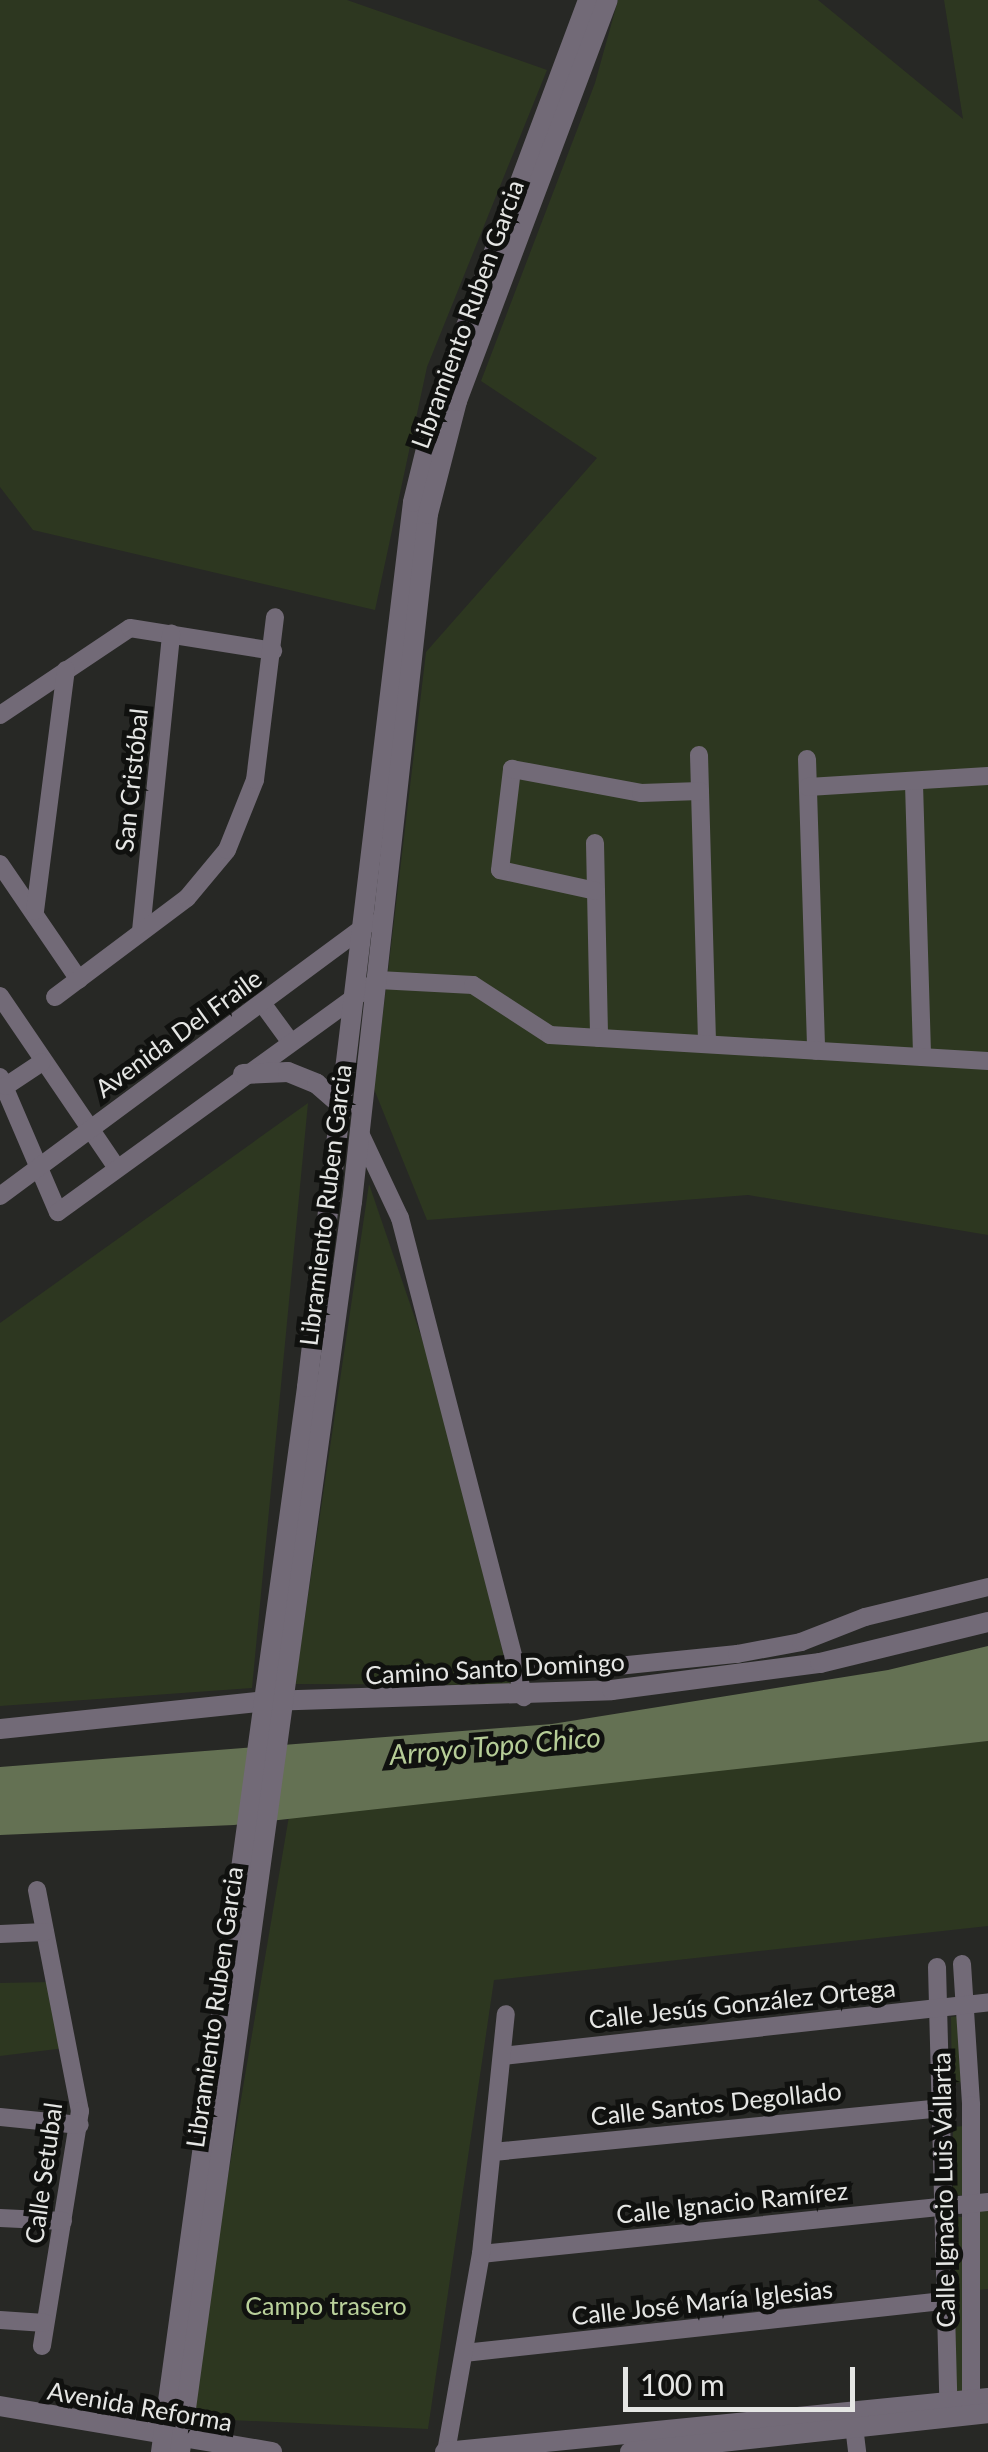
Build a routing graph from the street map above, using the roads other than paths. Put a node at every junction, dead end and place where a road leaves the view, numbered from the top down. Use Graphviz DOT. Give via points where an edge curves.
graph roads {
  1 [pos="588,0"];
  2 [pos="608,0"];
  3 [pos="275,616"];
  4 [pos="171,634"];
  5 [pos="273,651"];
  6 [pos="66,670"];
  7 [pos="0,715"];
  8 [pos="699,754"];
  9 [pos="808,759"];
  10 [pos="988,776"];
  11 [pos="914,784"];
  12 [pos="808,787"];
  13 [pos="700,791"];
  14 [pos="596,842"];
  15 [pos="0,864"];
  16 [pos="6,885"];
  17 [pos="596,891"];
  18 [pos="386,910"];
  19 [pos="35,911"];
  20 [pos="363,927"];
  21 [pos="141,931"];
  22 [pos="79,980"];
  23 [pos="378,980"];
  24 [pos="358,992"];
  25 [pos="0,996"];
  26 [pos="55,996"];
  27 [pos="262,1003"];
  28 [pos="599,1038"];
  29 [pos="289,1040"];
  30 [pos="707,1044"];
  31 [pos="816,1050"];
  32 [pos="922,1057"];
  33 [pos="988,1061"];
  34 [pos="42,1062"];
  35 [pos="243,1074"];
  36 [pos="3,1081"];
  37 [pos="343,1108"];
  38 [pos="91,1129"];
  39 [pos="359,1131"];
  40 [pos="43,1164"];
  41 [pos="117,1168"];
  42 [pos="0,1196"];
  43 [pos="988,1587"];
  44 [pos="892,1610"];
  45 [pos="988,1622"];
  46 [pos="893,1645"];
  47 [pos="517,1667"];
  48 [pos="524,1697"];
  49 [pos="267,1701"];
  50 [pos="0,1729"];
  51 [pos="38,1890"];
  52 [pos="45,1932"];
  53 [pos="0,1934"];
  54 [pos="962,1964"];
  55 [pos="937,1967"];
  56 [pos="988,2002"];
  57 [pos="964,2004"];
  58 [pos="940,2006"];
  59 [pos="506,2014"];
  60 [pos="502,2056"];
  61 [pos="979,2104"];
  62 [pos="945,2108"];
  63 [pos="0,2118"];
  64 [pos="80,2126"];
  65 [pos="493,2152"];
  66 [pos="980,2203"];
  67 [pos="944,2205"];
  68 [pos="0,2218"];
  69 [pos="63,2221"];
  70 [pos="482,2254"];
  71 [pos="979,2298"];
  72 [pos="946,2302"];
  73 [pos="0,2320"];
  74 [pos="46,2323"];
  75 [pos="42,2346"];
  76 [pos="464,2353"];
  77 [pos="0,2406"];
  78 [pos="980,2407"];
  79 [pos="949,2410"];
  80 [pos="853,2420"];
  81 [pos="170,2445"];
  82 [pos="272,2452"];
  83 [pos="446,2452"];
  84 [pos="630,2452"];
  85 [pos="857,2452"];
  1 -- 20 [label="street, Libramiento Ruben Garcia" via="447,377 419,471"];
  2 -- 18 [label="street, Libramiento Ruben Garcia" via="442,452 425,538"];
  3 -- 5 [label="street"];
  4 -- 5 [label="street"];
  4 -- 6 [label="street" via="130,628"];
  4 -- 21 [label="street, San Cristóbal"];
  5 -- 21 [label="street" via="264,736 244,818 212,871"];
  6 -- 7 [label="street"];
  6 -- 19 [label="street"];
  8 -- 13 [label="street"];
  9 -- 12 [label="street"];
  10 -- 11 [label="street"];
  11 -- 12 [label="street"];
  11 -- 32 [label="street"];
  12 -- 31 [label="street"];
  13 -- 17 [label="street" via="641,793 512,769 500,870"];
  13 -- 30 [label="street"];
  14 -- 17 [label="street"];
  15 -- 16 [label="street"];
  16 -- 19 [label="street"];
  17 -- 28 [label="street"];
  18 -- 20 [label="street, Avenida Del Fraile"];
  18 -- 23 [label="street, Libramiento Ruben Garcia"];
  19 -- 22 [label="street"];
  20 -- 24 [label="street, Libramiento Ruben Garcia"];
  20 -- 27 [label="street, Avenida Del Fraile"];
  21 -- 22 [label="street"];
  22 -- 26 [label="street"];
  23 -- 24 [label="street"];
  23 -- 28 [label="street" via="473,985 550,1035"];
  23 -- 39 [label="street, Libramiento Ruben Garcia"];
  24 -- 29 [label="street"];
  24 -- 37 [label="street, Libramiento Ruben Garcia"];
  25 -- 34 [label="street"];
  27 -- 29 [label="street"];
  27 -- 38 [label="street, Avenida Del Fraile"];
  28 -- 30 [label="street"];
  29 -- 35 [label="street"];
  30 -- 31 [label="street"];
  31 -- 32 [label="street"];
  32 -- 33 [label="street"];
  34 -- 36 [label="street"];
  34 -- 38 [label="street"];
  35 -- 37 [label="street" via="288,1072 317,1084"];
  35 -- 41 [label="street"];
  36 -- 40 [label="street"];
  37 -- 49 [label="street, Libramiento Ruben Garcia"];
  38 -- 40 [label="street, Avenida Del Fraile"];
  38 -- 41 [label="street"];
  39 -- 47 [label="street" via="404,1230"];
  39 -- 49 [label="street, Libramiento Ruben Garcia"];
  40 -- 41 [label="street" via="58,1212"];
  40 -- 42 [label="street, Avenida Del Fraile"];
  43 -- 44 [label="street"];
  44 -- 46 [label="street"];
  44 -- 47 [label="street" via="801,1642 737,1654 598,1668"];
  45 -- 46 [label="street, Camino Santo Domingo"];
  46 -- 48 [label="street, Camino Santo Domingo" via="820,1663"];
  47 -- 48 [label="street"];
  48 -- 49 [label="street, Camino Santo Domingo"];
  49 -- 50 [label="street, Camino Santo Domingo"];
  49 -- 81 [label="street, Libramiento Ruben Garcia" via="272,1728"];
  51 -- 52 [label="street, Calle Setubal"];
  52 -- 53 [label="street"];
  52 -- 64 [label="street, Calle Setubal" via="80,2091"];
  54 -- 57 [label="street, Calle Ignacio Luis Vallarta"];
  55 -- 58 [label="street, Calle Ignacio Luis Vallarta"];
  56 -- 57 [label="street, Calle Jesús González Ortega"];
  57 -- 58 [label="street, Calle Jesús González Ortega"];
  57 -- 61 [label="street, Calle Ignacio Luis Vallarta"];
  58 -- 60 [label="street, Calle Jesús González Ortega"];
  58 -- 62 [label="street, Calle Ignacio Luis Vallarta"];
  59 -- 60 [label="street"];
  60 -- 65 [label="street"];
  61 -- 66 [label="street, Calle Ignacio Luis Vallarta"];
  62 -- 65 [label="street, Calle Santos Degollado"];
  62 -- 67 [label="street, Calle Ignacio Luis Vallarta"];
  63 -- 64 [label="street"];
  64 -- 69 [label="street, Calle Setubal"];
  65 -- 70 [label="street"];
  66 -- 67 [label="street, Calle Ignacio Ramírez"];
  66 -- 71 [label="street, Calle Ignacio Luis Vallarta"];
  67 -- 70 [label="street, Calle Ignacio Ramírez"];
  67 -- 72 [label="street, Calle Ignacio Luis Vallarta"];
  68 -- 69 [label="street"];
  69 -- 74 [label="street, Calle Setubal"];
  70 -- 76 [label="street"];
  71 -- 78 [label="street, Calle Ignacio Luis Vallarta"];
  72 -- 76 [label="street, Calle José María Iglesias"];
  72 -- 79 [label="street, Calle Ignacio Luis Vallarta"];
  73 -- 74 [label="street"];
  74 -- 75 [label="street, Calle Setubal"];
  76 -- 83 [label="street"];
  77 -- 81 [label="street, Avenida Reforma"];
  78 -- 79 [label="street"];
  79 -- 80 [label="street"];
  80 -- 83 [label="street"];
  80 -- 84 [label="street"];
  80 -- 85 [label="street"];
  81 -- 82 [label="street, Avenida Reforma"];
}
